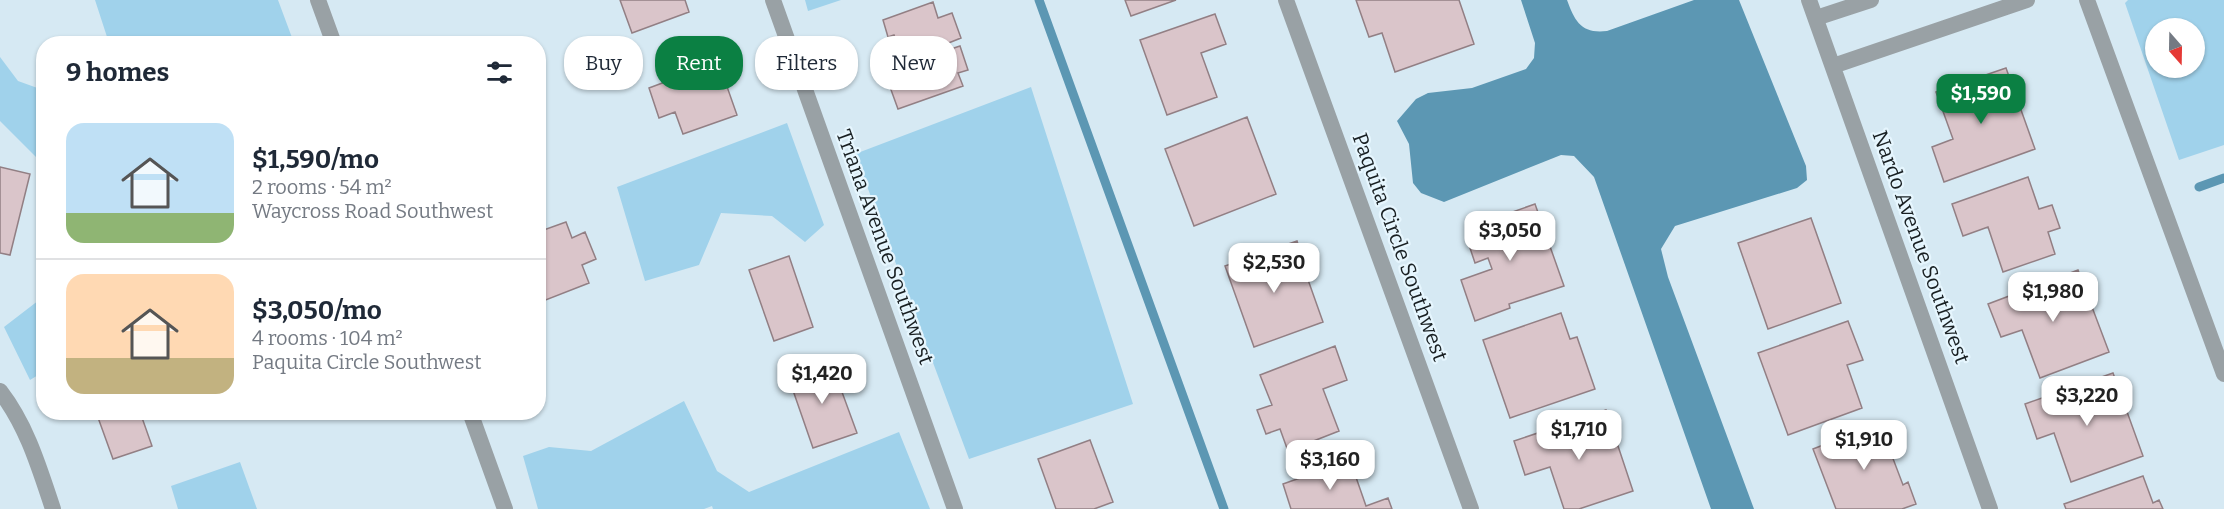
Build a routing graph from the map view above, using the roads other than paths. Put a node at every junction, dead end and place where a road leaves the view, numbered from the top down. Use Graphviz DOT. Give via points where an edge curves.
graph roads {
  1 [pos="318,0"];
  2 [pos="773,0"];
  3 [pos="1286,0"];
  4 [pos="1809,0"];
  5 [pos="1871,0"];
  6 [pos="2027,0"];
  7 [pos="2087,0"];
  8 [pos="1816,18"];
  9 [pos="331,36"];
  10 [pos="1833,66"];
  11 [pos="2224,374"];
  12 [pos="0,391"];
  13 [pos="473,420"];
  14 [pos="53,509"];
  15 [pos="505,509"];
  16 [pos="955,509"];
  17 [pos="1471,509"];
  18 [pos="1990,509"];
  1 -- 9 [label="street"];
  2 -- 16 [label="street, Triana Avenue Southwest"];
  3 -- 17 [label="street, Paquita Circle Southwest"];
  4 -- 8 [label="street, Nardo Avenue Southwest"];
  5 -- 8 [label="street"];
  6 -- 10 [label="street"];
  7 -- 11 [label="street"];
  8 -- 10 [label="street, Nardo Avenue Southwest"];
  10 -- 18 [label="street, Nardo Avenue Southwest"];
  12 -- 14 [label="street" via="28,437"];
  13 -- 15 [label="street"];
}
